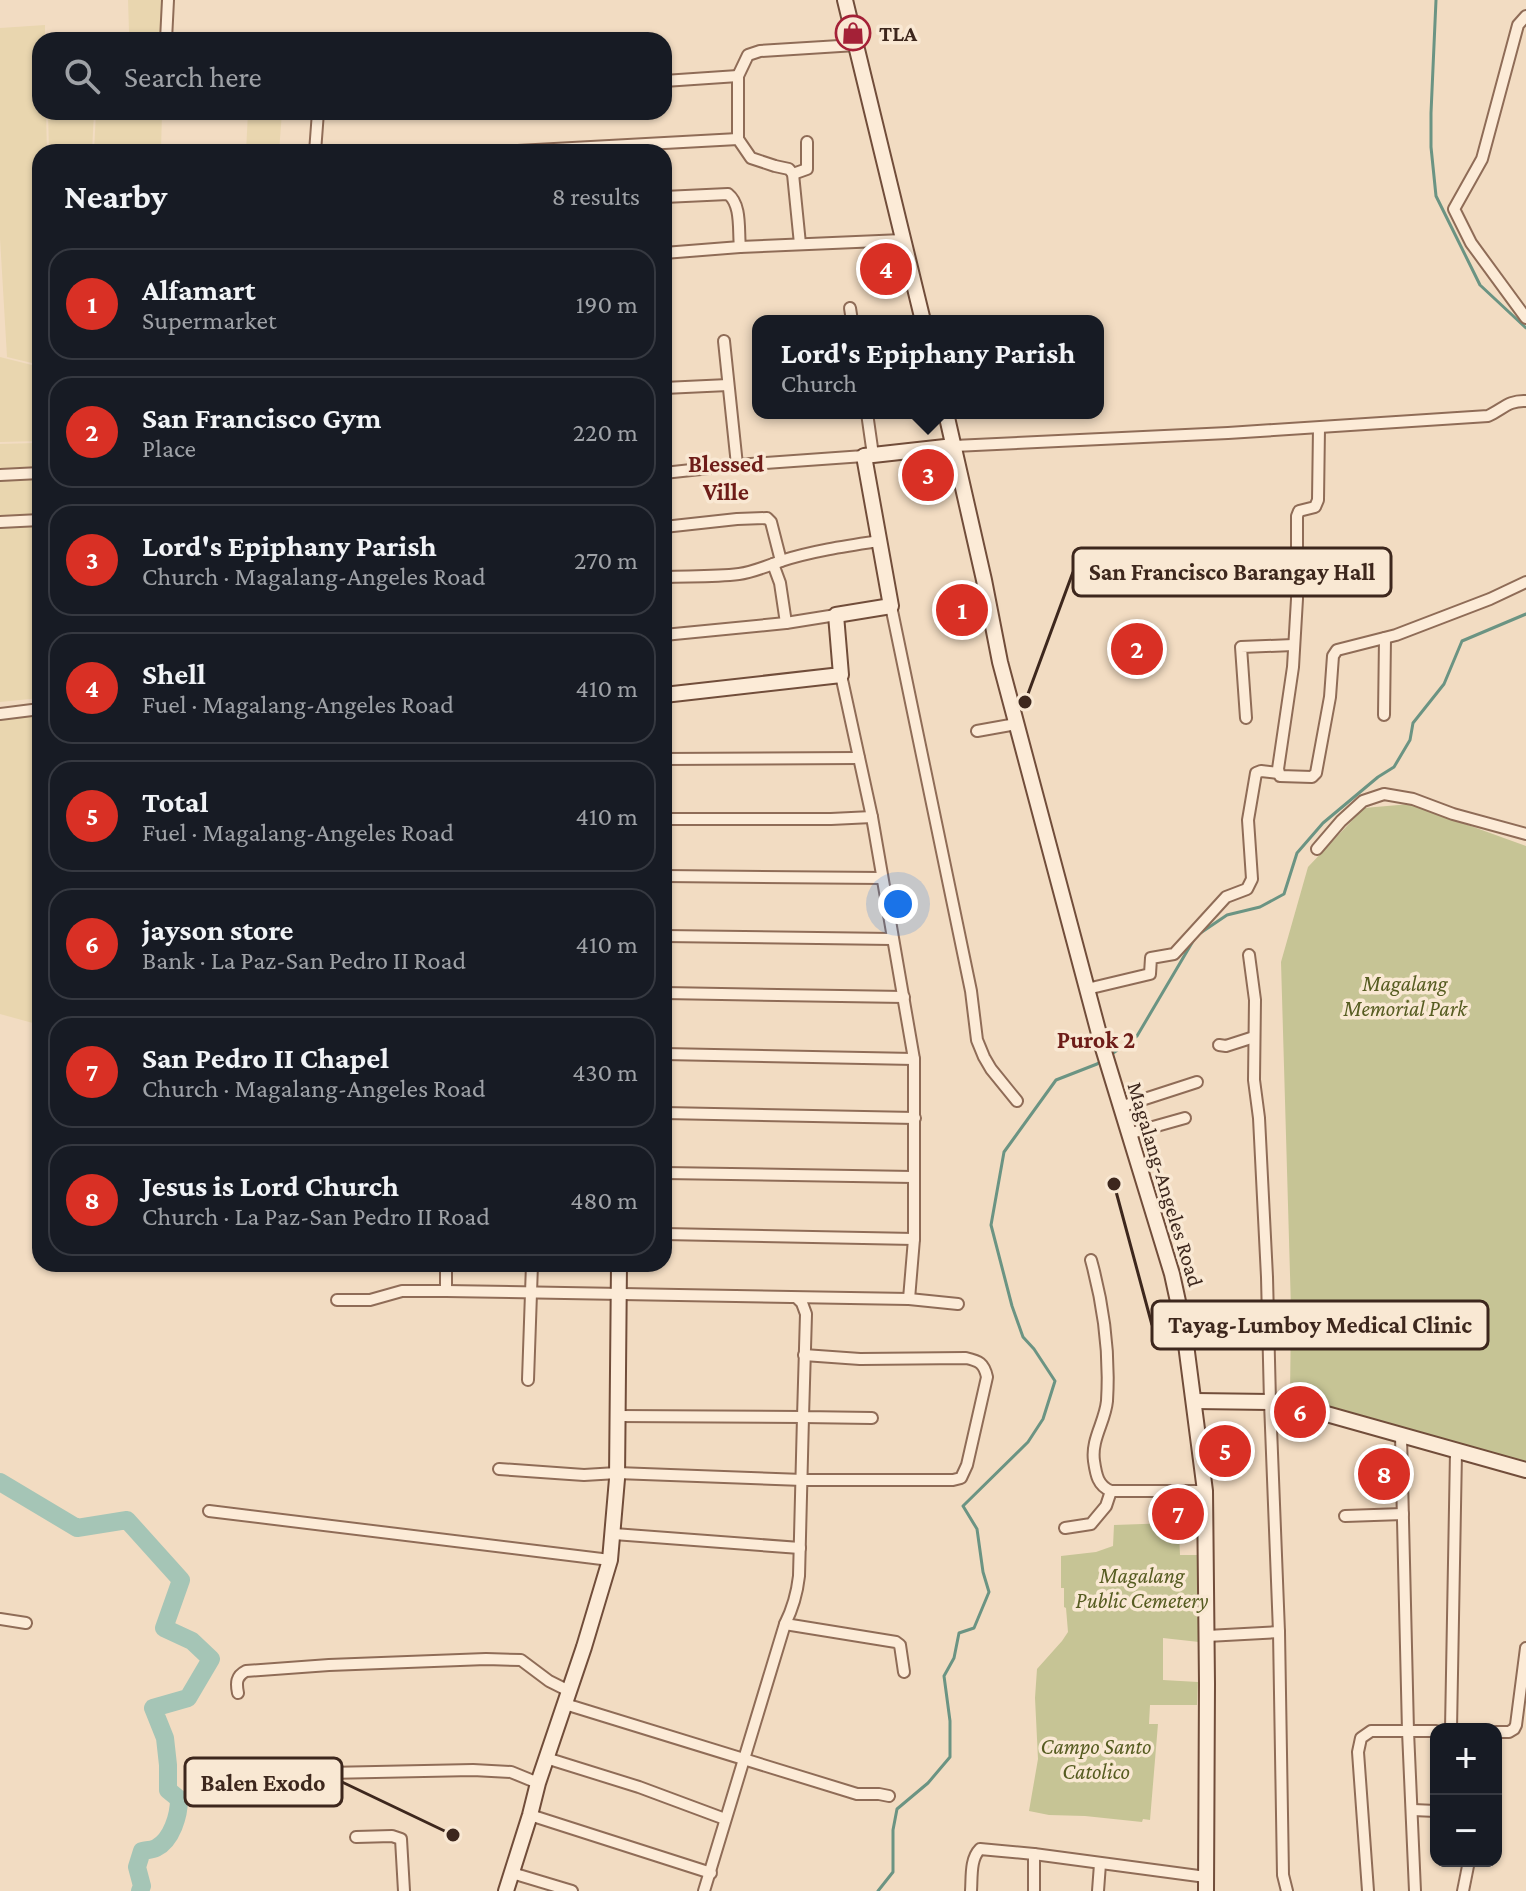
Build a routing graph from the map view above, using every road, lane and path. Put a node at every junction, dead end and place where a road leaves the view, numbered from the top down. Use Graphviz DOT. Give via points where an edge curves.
graph roads {
  1 [pos="168,0"];
  2 [pos="845,0"];
  3 [pos="1526,16"];
  4 [pos="166,32"];
  5 [pos="856,45"];
  6 [pos="738,76"];
  7 [pos="672,80"];
  8 [pos="317,120"];
  9 [pos="738,139"];
  10 [pos="807,142"];
  11 [pos="316,144"];
  12 [pos="645,144"];
  13 [pos="793,174"];
  14 [pos="672,197"];
  15 [pos="903,240"];
  16 [pos="800,244"];
  17 [pos="740,247"];
  18 [pos="672,252"];
  19 [pos="850,308"];
  20 [pos="851,315"];
  21 [pos="922,315"];
  22 [pos="1526,318"];
  23 [pos="724,341"];
  24 [pos="728,385"];
  25 [pos="672,388"];
  26 [pos="1526,401"];
  27 [pos="867,419"];
  28 [pos="947,419"];
  29 [pos="1319,428"];
  30 [pos="954,446"];
  31 [pos="869,455"];
  32 [pos="737,465"];
  33 [pos="672,472"];
  34 [pos="32,473"];
  35 [pos="0,475"];
  36 [pos="32,520"];
  37 [pos="0,522"];
  38 [pos="672,526"];
  39 [pos="879,541"];
  40 [pos="777,563"];
  41 [pos="672,577"];
  42 [pos="1526,582"];
  43 [pos="891,606"];
  44 [pos="836,615"];
  45 [pos="786,623"];
  46 [pos="672,634"];
  47 [pos="1385,638"];
  48 [pos="1293,645"];
  49 [pos="841,675"];
  50 [pos="672,694"];
  51 [pos="32,710"];
  52 [pos="0,714"];
  53 [pos="1384,715"];
  54 [pos="1246,718"];
  55 [pos="1016,724"];
  56 [pos="977,731"];
  57 [pos="859,758"];
  58 [pos="672,759"];
  59 [pos="1278,773"];
  60 [pos="872,817"];
  61 [pos="672,819"];
  62 [pos="1526,834"];
  63 [pos="1317,849"];
  64 [pos="672,876"];
  65 [pos="882,878"];
  66 [pos="672,936"];
  67 [pos="892,939"];
  68 [pos="1249,955"];
  69 [pos="1087,989"];
  70 [pos="672,993"];
  71 [pos="904,997"];
  72 [pos="1254,1037"];
  73 [pos="1219,1045"];
  74 [pos="672,1054"];
  75 [pos="914,1059"];
  76 [pos="1197,1082"];
  77 [pos="1017,1101"];
  78 [pos="1120,1107"];
  79 [pos="672,1113"];
  80 [pos="915,1118"];
  81 [pos="1185,1118"];
  82 [pos="1128,1134"];
  83 [pos="672,1173"];
  84 [pos="913,1177"];
  85 [pos="672,1234"];
  86 [pos="914,1239"];
  87 [pos="1091,1260"];
  88 [pos="446,1272"];
  89 [pos="532,1272"];
  90 [pos="619,1272"];
  91 [pos="446,1291"];
  92 [pos="531,1293"];
  93 [pos="618,1295"];
  94 [pos="797,1298"];
  95 [pos="909,1299"];
  96 [pos="337,1300"];
  97 [pos="958,1304"];
  98 [pos="1267,1310"];
  99 [pos="1181,1312"];
  100 [pos="804,1355"];
  101 [pos="528,1380"];
  102 [pos="1195,1401"];
  103 [pos="1270,1402"];
  104 [pos="617,1416"];
  105 [pos="803,1417"];
  106 [pos="872,1418"];
  107 [pos="1401,1436"];
  108 [pos="1456,1452"];
  109 [pos="499,1469"];
  110 [pos="1526,1470"];
  111 [pos="617,1473"];
  112 [pos="803,1480"];
  113 [pos="1111,1491"];
  114 [pos="1205,1491"];
  115 [pos="209,1511"];
  116 [pos="1403,1514"];
  117 [pos="1345,1516"];
  118 [pos="1065,1528"];
  119 [pos="614,1534"];
  120 [pos="800,1548"];
  121 [pos="610,1560"];
  122 [pos="0,1619"];
  123 [pos="26,1623"];
  124 [pos="785,1624"];
  125 [pos="1279,1632"];
  126 [pos="1207,1636"];
  127 [pos="1526,1648"];
  128 [pos="904,1672"];
  129 [pos="238,1693"];
  130 [pos="567,1697"];
  131 [pos="1451,1723"];
  132 [pos="1408,1731"];
  133 [pos="1430,1731"];
  134 [pos="1502,1732"];
  135 [pos="546,1758"];
  136 [pos="744,1758"];
  137 [pos="226,1775"];
  138 [pos="538,1783"];
  139 [pos="889,1796"];
  140 [pos="1413,1810"];
  141 [pos="1430,1811"];
  142 [pos="530,1815"];
  143 [pos="725,1819"];
  144 [pos="356,1837"];
  145 [pos="1034,1854"];
  146 [pos="1100,1864"];
  147 [pos="1468,1867"];
  148 [pos="512,1873"];
  149 [pos="711,1873"];
  150 [pos="1206,1884"];
  151 [pos="404,1891"];
  152 [pos="506,1891"];
  153 [pos="572,1891"];
  154 [pos="704,1891"];
  155 [pos="971,1891"];
  156 [pos="1034,1891"];
  157 [pos="1098,1891"];
  158 [pos="1287,1891"];
  159 [pos="1368,1891"];
  160 [pos="1415,1891"];
  161 [pos="1463,1891"];
  1 -- 4 [label="street"];
  2 -- 5 [label="main road"];
  3 -- 22 [label="street" via="1518,25 1482,159 1454,209 1471,243"];
  5 -- 6 [label="street" via="760,51 748,55"];
  5 -- 15 [label="main road"];
  6 -- 7 [label="street"];
  6 -- 9 [label="street"];
  8 -- 11 [label="street"];
  9 -- 12 [label="street"];
  9 -- 13 [label="street" via="751,158"];
  10 -- 13 [label="street" via="807,169"];
  13 -- 16 [label="street"];
  14 -- 17 [label="street" via="728,194 737,205"];
  15 -- 16 [label="street"];
  15 -- 21 [label="main road"];
  16 -- 17 [label="street"];
  17 -- 18 [label="street"];
  19 -- 20 [label="street"];
  23 -- 24 [label="street"];
  24 -- 25 [label="street"];
  24 -- 32 [label="street"];
  26 -- 29 [label="street" via="1508,403 1488,416"];
  27 -- 31 [label="street"];
  28 -- 30 [label="main road, Magalang-Angeles Road"];
  29 -- 30 [label="street"];
  29 -- 48 [label="street" via="1318,500 1297,516"];
  30 -- 31 [label="main road"];
  30 -- 55 [label="main road, Magalang-Angeles Road"];
  31 -- 32 [label="street"];
  31 -- 39 [label="main road"];
  32 -- 33 [label="street"];
  34 -- 35 [label="street"];
  36 -- 37 [label="street"];
  38 -- 40 [label="street" via="767,518"];
  39 -- 40 [label="street"];
  39 -- 43 [label="main road"];
  40 -- 41 [label="street" via="742,574"];
  40 -- 45 [label="street"];
  42 -- 47 [label="street"];
  43 -- 44 [label="main road"];
  43 -- 77 [label="street" via="977,1040 991,1069"];
  44 -- 45 [label="street"];
  44 -- 49 [label="main road"];
  45 -- 46 [label="street"];
  47 -- 53 [label="street"];
  47 -- 59 [label="street" via="1335,652 1316,773"];
  48 -- 54 [label="street" via="1241,647"];
  48 -- 59 [label="street"];
  49 -- 50 [label="main road"];
  49 -- 57 [label="street"];
  51 -- 52 [label="street"];
  55 -- 56 [label="street"];
  55 -- 69 [label="main road, Magalang-Angeles Road"];
  57 -- 58 [label="street"];
  57 -- 60 [label="street"];
  59 -- 69 [label="street" via="1256,773 1248,820 1252,879 1247,889 1226,897 1174,954 1151,958 1150,974"];
  60 -- 61 [label="street"];
  60 -- 65 [label="street"];
  62 -- 63 [label="street" via="1384,794 1363,801"];
  64 -- 65 [label="street"];
  65 -- 67 [label="street"];
  66 -- 67 [label="street"];
  67 -- 71 [label="street"];
  68 -- 72 [label="street"];
  69 -- 78 [label="main road, Magalang-Angeles Road"];
  70 -- 71 [label="street"];
  71 -- 75 [label="street"];
  72 -- 73 [label="street"];
  72 -- 98 [label="street"];
  74 -- 75 [label="street"];
  75 -- 80 [label="street"];
  76 -- 78 [label="street"];
  78 -- 82 [label="main road, Magalang-Angeles Road"];
  79 -- 80 [label="street"];
  80 -- 84 [label="street"];
  81 -- 82 [label="street"];
  82 -- 99 [label="main road, Magalang-Angeles Road"];
  83 -- 84 [label="street"];
  84 -- 86 [label="street"];
  85 -- 86 [label="street"];
  86 -- 95 [label="street"];
  87 -- 113 [label="street" via="1102,1302 1108,1369 1107,1406 1094,1460 1097,1479"];
  88 -- 91 [label="street"];
  89 -- 92 [label="street"];
  90 -- 93 [label="main road"];
  91 -- 92 [label="street"];
  91 -- 96 [label="street"];
  92 -- 93 [label="street"];
  92 -- 101 [label="street"];
  93 -- 94 [label="street"];
  93 -- 104 [label="main road"];
  94 -- 95 [label="street"];
  94 -- 100 [label="street" via="806,1314"];
  95 -- 97 [label="street"];
  98 -- 99 [label="street"];
  98 -- 103 [label="street"];
  99 -- 102 [label="main road, Magalang-Angeles Road"];
  100 -- 105 [label="street"];
  100 -- 112 [label="street" via="966,1358 980,1361 987,1377 967,1465 959,1479"];
  102 -- 103 [label="main road"];
  102 -- 114 [label="main road, Magalang-Angeles Road"];
  103 -- 107 [label="main road"];
  103 -- 125 [label="street"];
  104 -- 105 [label="street"];
  104 -- 111 [label="main road"];
  105 -- 106 [label="street"];
  105 -- 112 [label="street"];
  107 -- 108 [label="main road"];
  107 -- 116 [label="street"];
  108 -- 110 [label="main road"];
  108 -- 131 [label="street"];
  109 -- 111 [label="street"];
  111 -- 112 [label="street"];
  111 -- 119 [label="main road"];
  112 -- 120 [label="street"];
  113 -- 114 [label="street"];
  113 -- 118 [label="street" via="1091,1524"];
  114 -- 126 [label="main road, Magalang-Angeles Road"];
  115 -- 121 [label="street"];
  116 -- 117 [label="street"];
  116 -- 132 [label="street"];
  119 -- 120 [label="street"];
  119 -- 121 [label="main road"];
  120 -- 124 [label="street" via="797,1593"];
  121 -- 130 [label="main road"];
  122 -- 123 [label="street"];
  124 -- 128 [label="street" via="896,1642"];
  124 -- 136 [label="street"];
  125 -- 126 [label="street"];
  125 -- 158 [label="street"];
  126 -- 150 [label="main road, Magalang-Angeles Road"];
  127 -- 134 [label="street" via="1516,1725"];
  129 -- 130 [label="street" via="237,1678 246,1671 486,1659 521,1660"];
  130 -- 135 [label="main road"];
  130 -- 136 [label="street"];
  132 -- 133 [label="street"];
  132 -- 140 [label="street"];
  132 -- 159 [label="street" via="1371,1731 1358,1746"];
  135 -- 138 [label="main road"];
  135 -- 143 [label="street"];
  136 -- 139 [label="street" via="857,1794"];
  136 -- 143 [label="street"];
  137 -- 138 [label="street" via="473,1770 511,1772"];
  138 -- 142 [label="main road"];
  140 -- 141 [label="street"];
  140 -- 160 [label="street"];
  142 -- 148 [label="main road"];
  142 -- 149 [label="street"];
  143 -- 149 [label="street"];
  144 -- 151 [label="street" via="401,1839"];
  145 -- 146 [label="street"];
  145 -- 155 [label="street" via="980,1849"];
  145 -- 156 [label="street"];
  146 -- 150 [label="street"];
  146 -- 157 [label="street"];
  147 -- 161 [label="street"];
  148 -- 152 [label="main road"];
  148 -- 153 [label="street"];
  149 -- 154 [label="street"];
}
